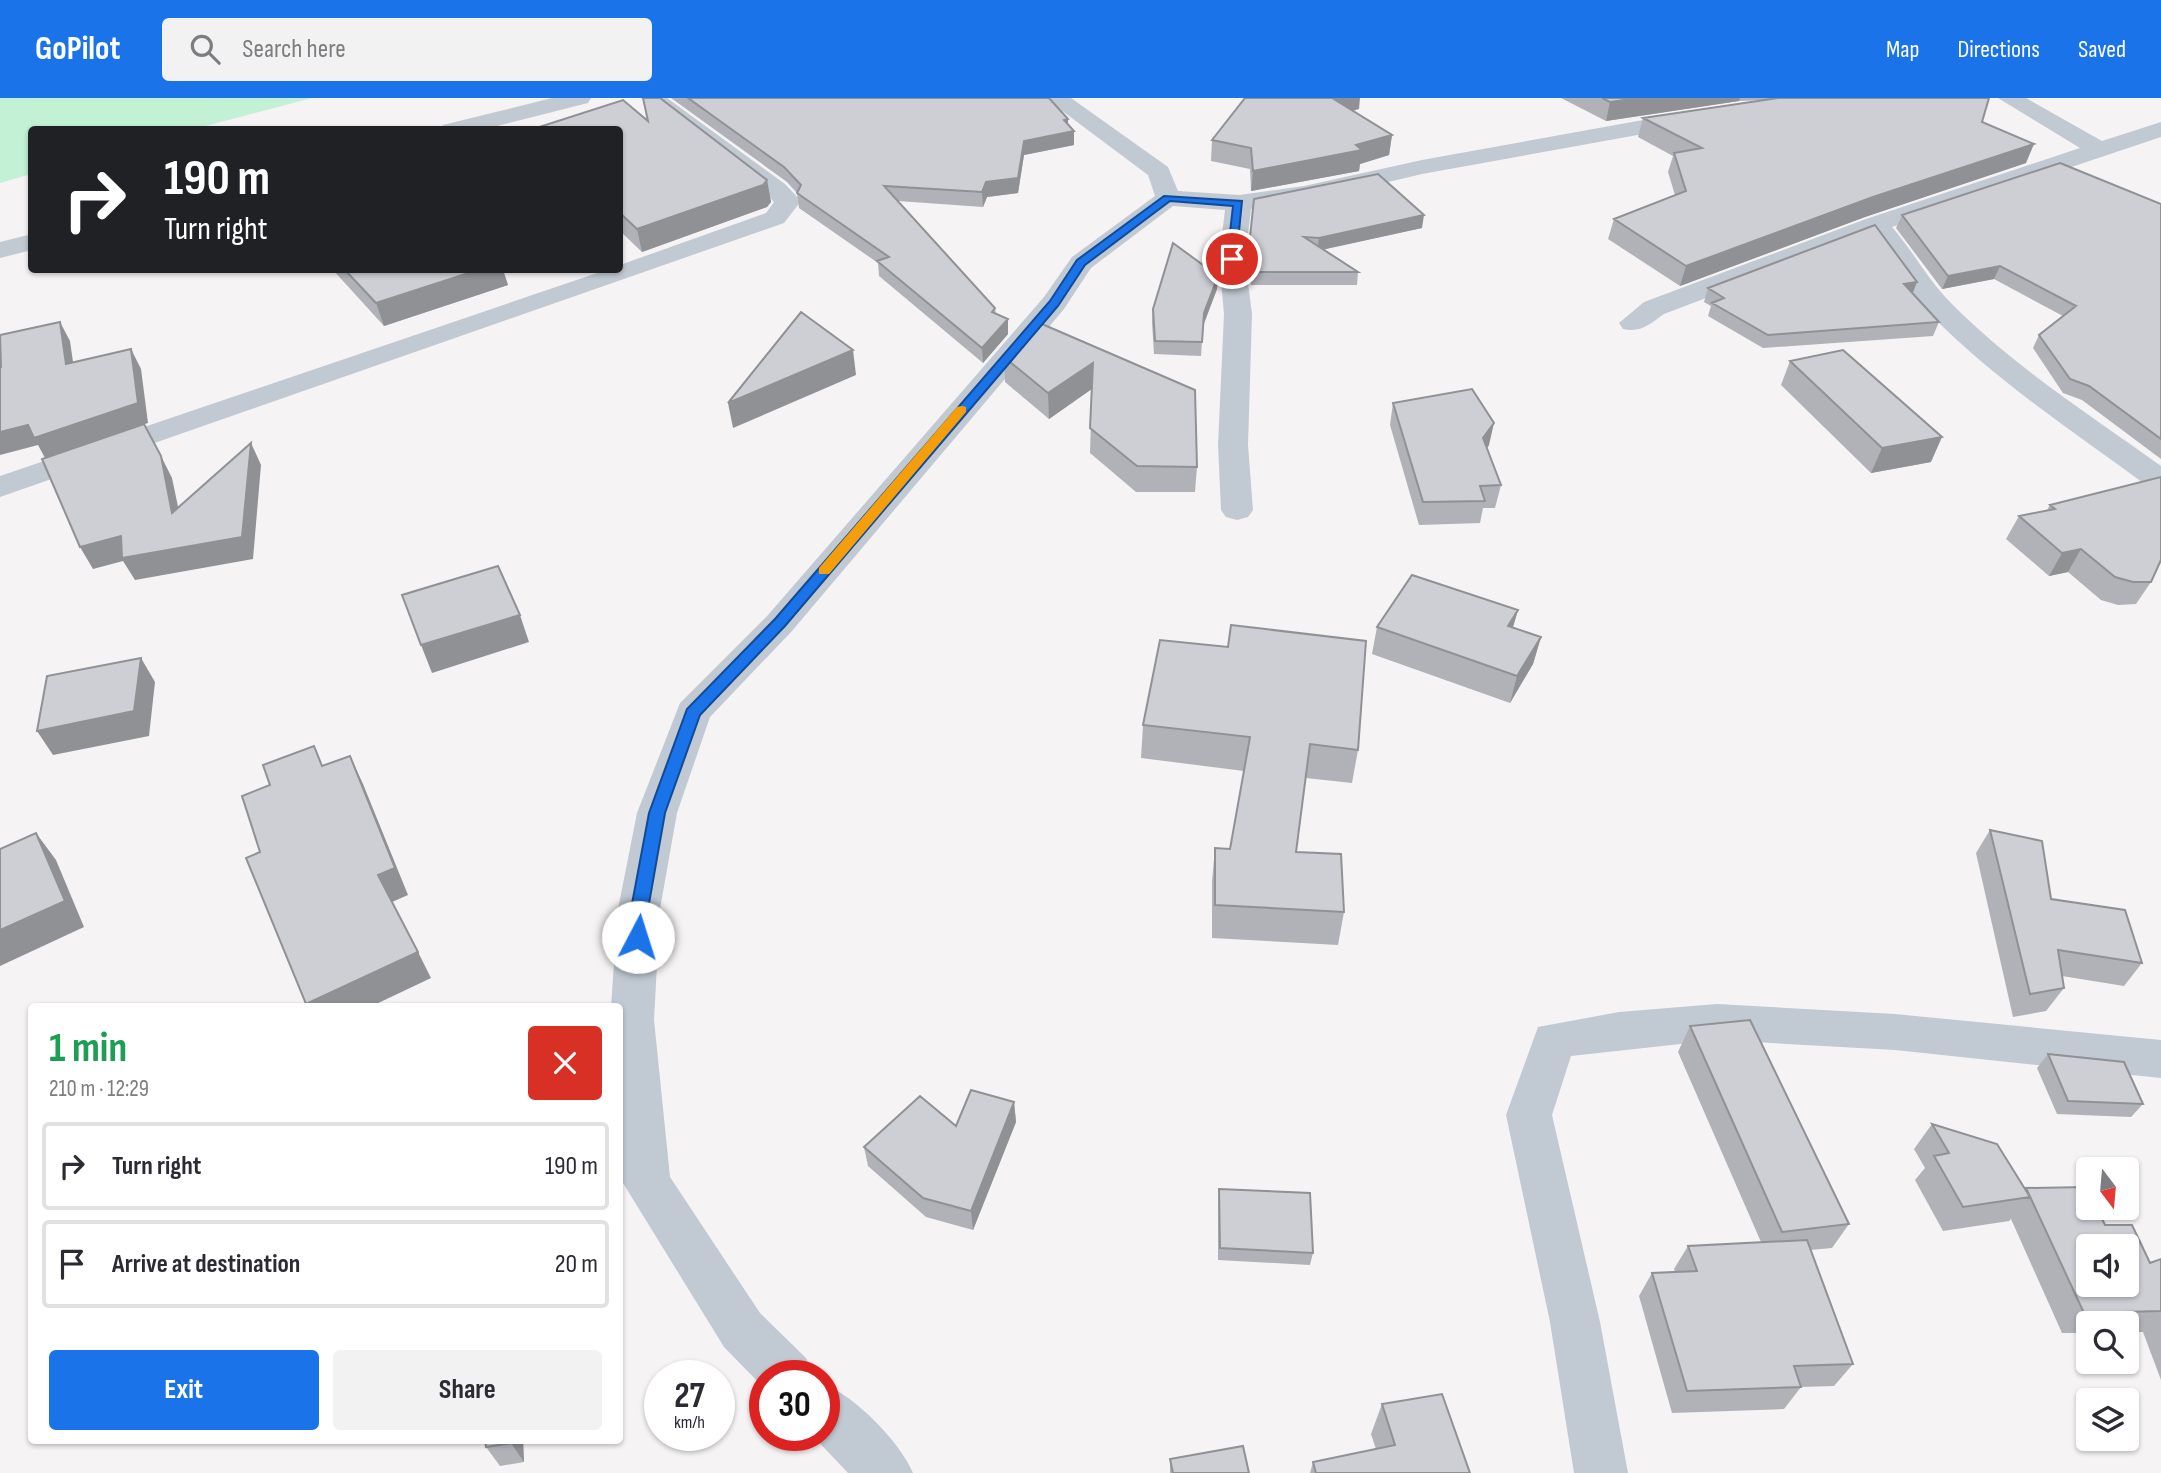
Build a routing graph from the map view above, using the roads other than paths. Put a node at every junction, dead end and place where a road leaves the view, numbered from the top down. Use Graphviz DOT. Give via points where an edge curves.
graph roads {
  1 [pos="580,98"];
  2 [pos="652,98"];
  3 [pos="1055,98"];
  4 [pos="2010,98"];
  5 [pos="1710,116"];
  6 [pos="468,126"];
  7 [pos="2161,129"];
  8 [pos="2101,149"];
  9 [pos="1168,198"];
  10 [pos="1239,203"];
  11 [pos="1875,224"];
  12 [pos="28,243"];
  13 [pos="0,250"];
  14 [pos="622,273"];
  15 [pos="623,273"];
  16 [pos="1633,323"];
  17 [pos="2161,481"];
  18 [pos="0,487"];
  19 [pos="1237,510"];
  20 [pos="2161,1059"];
  21 [pos="772,1360"];
  22 [pos="840,1426"];
  23 [pos="886,1473"];
  24 [pos="1601,1473"];
  1 -- 6 [label="street"];
  2 -- 15 [label="street" via="788,201 775,218"];
  3 -- 9 [label="street" via="1159,172"];
  4 -- 8 [label="street"];
  5 -- 10 [label="street"];
  7 -- 8 [label="street"];
  8 -- 11 [label="street"];
  9 -- 10 [label="street"];
  9 -- 21 [label="street" via="1081,262 1054,303 780,623 693,712 657,813 639,909 632,1020 647,1183 742,1330"];
  10 -- 19 [label="street" via="1232,259 1238,314 1233,445"];
  11 -- 16 [label="street" via="1654,308"];
  11 -- 17 [label="street" via="1892,240 1912,275 1940,308 1992,354"];
  12 -- 13 [label="street"];
  14 -- 18 [label="street"];
  20 -- 24 [label="street" via="1895,1032 1717,1022 1553,1040 1529,1115 1575,1322"];
  22 -- 23 [label="street"];
}
